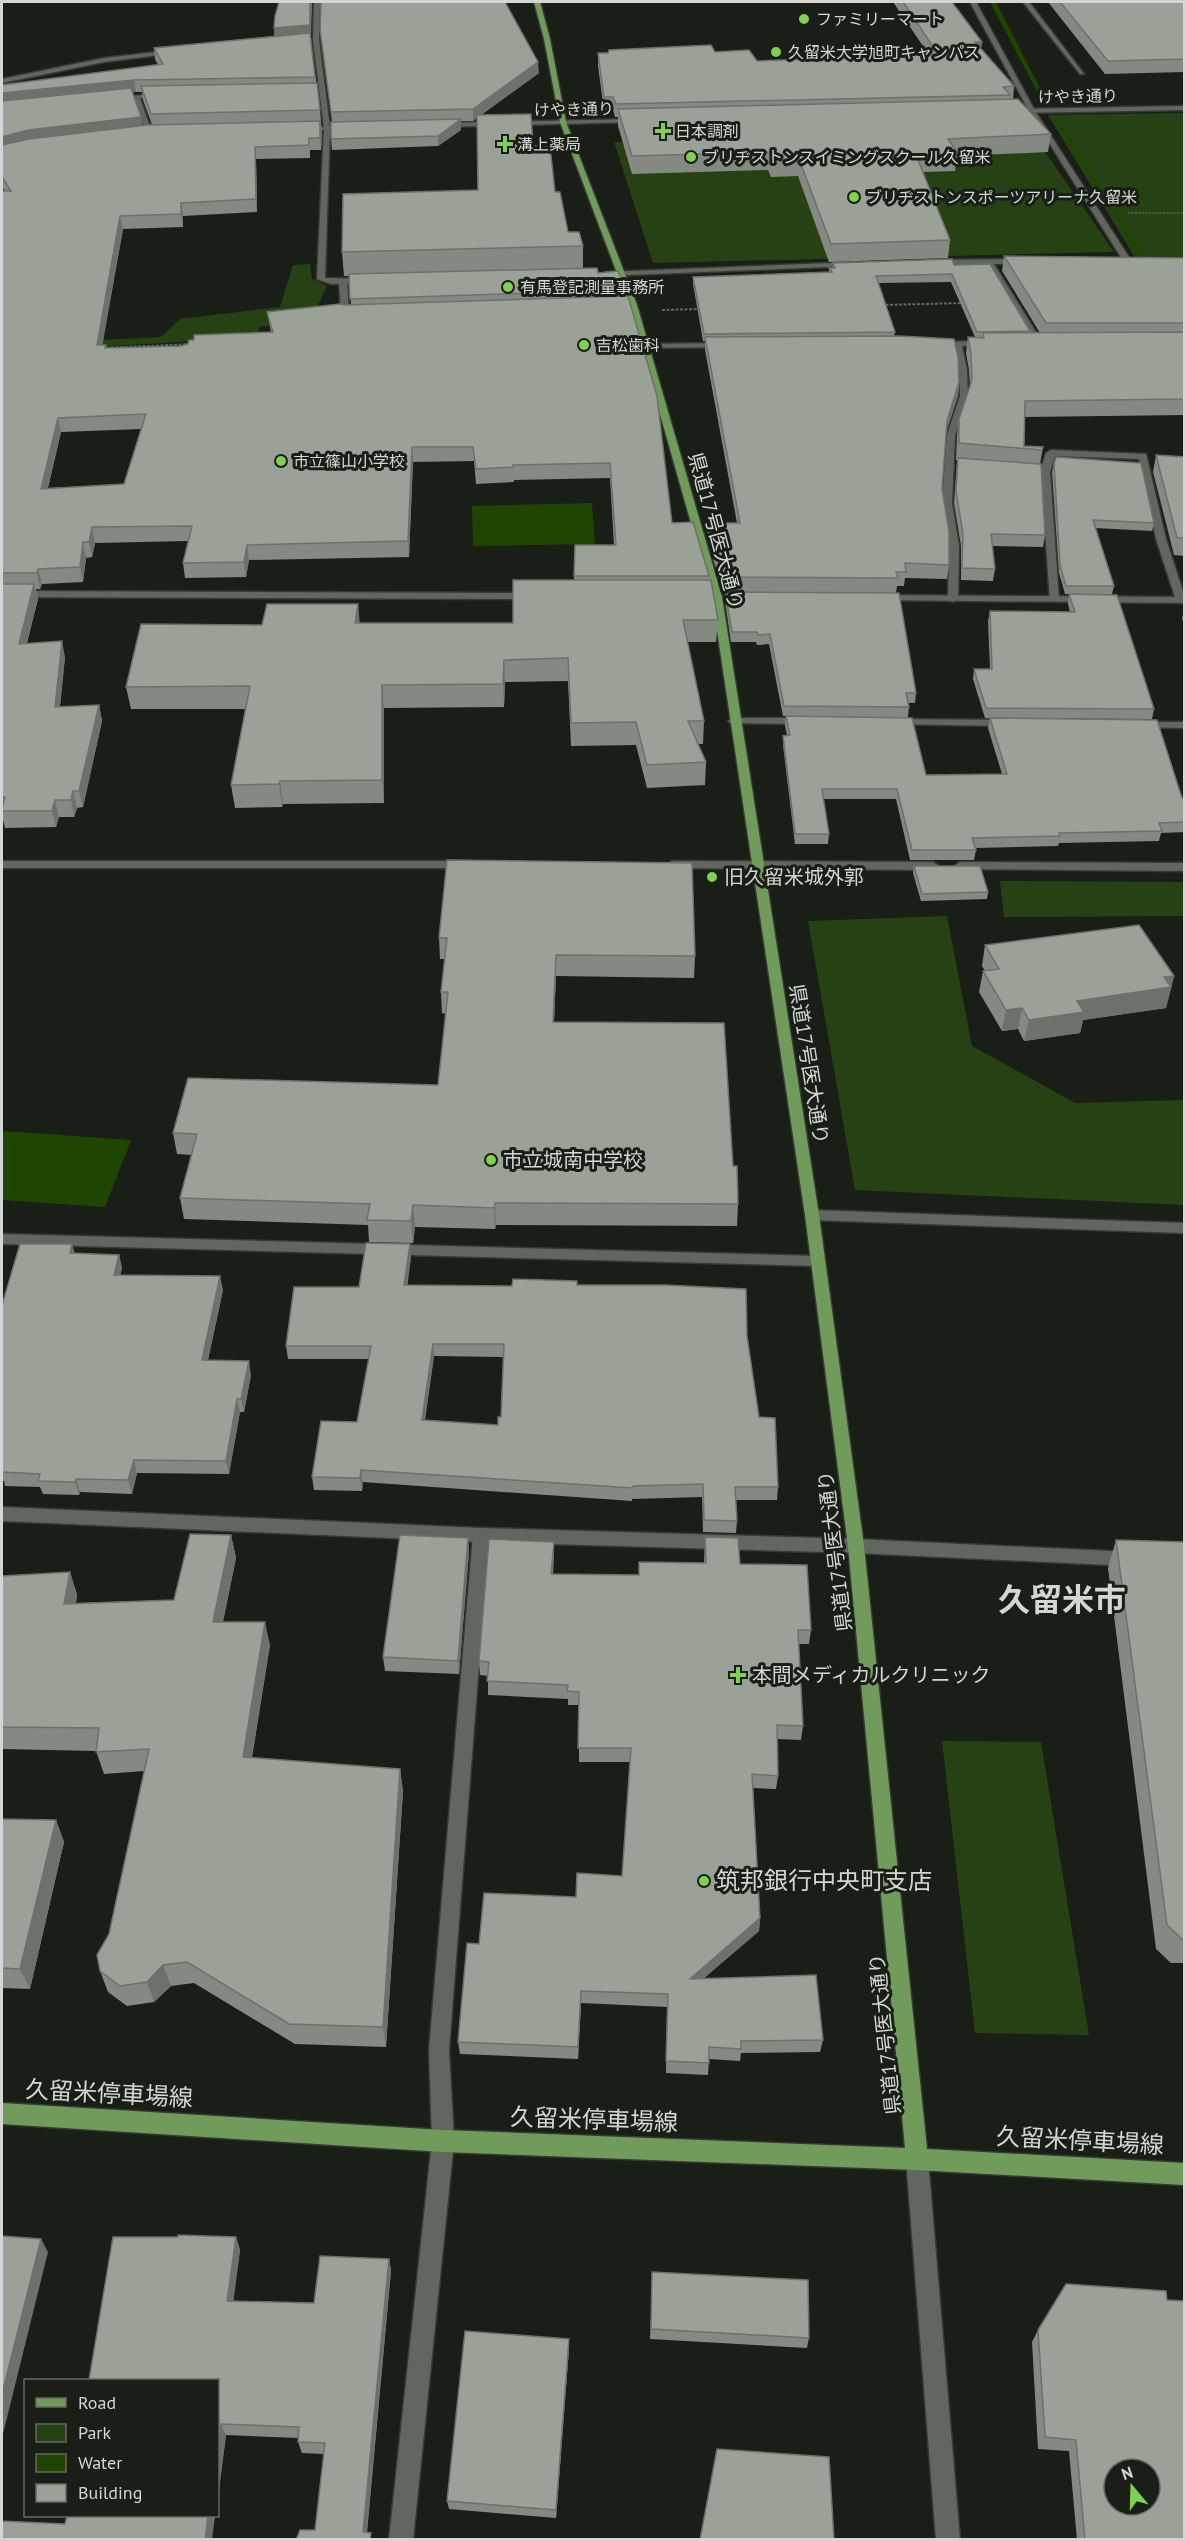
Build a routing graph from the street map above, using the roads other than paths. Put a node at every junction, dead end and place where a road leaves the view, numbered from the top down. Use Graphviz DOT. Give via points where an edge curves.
graph roads {
  1 [pos="317,2"];
  2 [pos="537,2"];
  3 [pos="974,2"];
  4 [pos="1026,2"];
  5 [pos="316,40"];
  6 [pos="305,41"];
  7 [pos="183,51"];
  8 [pos="1082,73"];
  9 [pos="2,81"];
  10 [pos="310,93"];
  11 [pos="322,93"];
  12 [pos="171,95"];
  13 [pos="136,96"];
  14 [pos="112,98"];
  15 [pos="1185,108"];
  16 [pos="1008,111"];
  17 [pos="1032,111"];
  18 [pos="650,120"];
  19 [pos="563,122"];
  20 [pos="433,126"];
  21 [pos="362,127"];
  22 [pos="327,128"];
  23 [pos="291,129"];
  24 [pos="149,133"];
  25 [pos="161,133"];
  26 [pos="138,134"];
  27 [pos="989,261"];
  28 [pos="1035,261"];
  29 [pos="921,262"];
  30 [pos="1117,262"];
  31 [pos="866,264"];
  32 [pos="597,274"];
  33 [pos="620,274"];
  34 [pos="379,280"];
  35 [pos="343,281"];
  36 [pos="368,314"];
  37 [pos="1027,342"];
  38 [pos="1038,342"];
  39 [pos="1050,342"];
  40 [pos="992,343"];
  41 [pos="922,344"];
  42 [pos="957,344"];
  43 [pos="737,345"];
  44 [pos="645,346"];
  45 [pos="950,465"];
  46 [pos="962,465"];
  47 [pos="1021,470"];
  48 [pos="1045,472"];
  49 [pos="2,594"];
  50 [pos="538,596"];
  51 [pos="870,598"];
  52 [pos="953,599"];
  53 [pos="1054,599"];
  54 [pos="1183,600"];
  55 [pos="734,720"];
  56 [pos="817,721"];
  57 [pos="876,722"];
  58 [pos="1019,724"];
  59 [pos="1125,725"];
  60 [pos="1185,725"];
  61 [pos="2,865"];
  62 [pos="486,865"];
  63 [pos="664,865"];
  64 [pos="759,865"];
  65 [pos="1185,867"];
  66 [pos="812,1215"];
  67 [pos="1185,1228"];
  68 [pos="2,1239"];
  69 [pos="818,1261"];
  70 [pos="2,1514"];
  71 [pos="481,1535"];
  72 [pos="856,1546"];
  73 [pos="1149,1560"];
  74 [pos="2,2114"];
  75 [pos="443,2141"];
  76 [pos="917,2159"];
  77 [pos="1185,2174"];
  78 [pos="400,2540"];
  79 [pos="948,2540"];
  1 -- 5 [label="street"];
  2 -- 19 [label="main road, 県道17号医大通り"];
  3 -- 17 [label="street"];
  4 -- 8 [label="street"];
  5 -- 6 [label="street"];
  5 -- 11 [label="street"];
  7 -- 9 [label="street" via="104,60"];
  10 -- 11 [label="street"];
  11 -- 22 [label="street"];
  12 -- 13 [label="street"];
  13 -- 14 [label="street"];
  13 -- 24 [label="street"];
  15 -- 17 [label="street, けやき通り"];
  16 -- 17 [label="street, けやき通り"];
  17 -- 30 [label="street" via="1132,262"];
  18 -- 19 [label="street, けやき通り"];
  19 -- 20 [label="street, けやき通り"];
  19 -- 33 [label="main road, 県道17号医大通り"];
  21 -- 22 [label="street"];
  22 -- 23 [label="street"];
  22 -- 35 [label="street" via="321,279"];
  24 -- 25 [label="street"];
  24 -- 26 [label="street"];
  27 -- 28 [label="street"];
  27 -- 29 [label="street"];
  27 -- 38 [label="street"];
  31 -- 33 [label="street"];
  32 -- 33 [label="street"];
  33 -- 44 [label="main road, 県道17号医大通り"];
  34 -- 35 [label="street"];
  35 -- 36 [label="street" via="345,315"];
  37 -- 38 [label="street"];
  38 -- 39 [label="street"];
  40 -- 42 [label="street"];
  41 -- 42 [label="street"];
  42 -- 45 [label="street" via="964,396 951,435"];
  43 -- 44 [label="street"];
  44 -- 55 [label="main road, 県道17号医大通り" via="717,597"];
  45 -- 46 [label="street"];
  45 -- 52 [label="street" via="946,503 954,546"];
  47 -- 48 [label="street"];
  48 -- 53 [label="street"];
  48 -- 54 [label="street" via="1051,453 1143,456 1161,539"];
  49 -- 50 [label="street"];
  51 -- 52 [label="street"];
  52 -- 53 [label="street"];
  53 -- 54 [label="street"];
  55 -- 56 [label="street"];
  55 -- 64 [label="main road, 県道17号医大通り"];
  57 -- 58 [label="street"];
  59 -- 60 [label="street"];
  61 -- 62 [label="street"];
  63 -- 64 [label="street"];
  64 -- 65 [label="street"];
  64 -- 66 [label="main road, 県道17号医大通り"];
  66 -- 67 [label="street"];
  66 -- 69 [label="main road, 県道17号医大通り"];
  68 -- 69 [label="street"];
  69 -- 72 [label="main road, 県道17号医大通り"];
  70 -- 71 [label="street"];
  71 -- 72 [label="street"];
  71 -- 75 [label="street" via="439,2050"];
  72 -- 73 [label="street"];
  72 -- 76 [label="main road, 県道17号医大通り"];
  74 -- 75 [label="main road, 久留米停車場線"];
  75 -- 76 [label="main road, 久留米停車場線"];
  75 -- 78 [label="street"];
  76 -- 77 [label="main road, 久留米停車場線"];
  76 -- 79 [label="street"];
}
